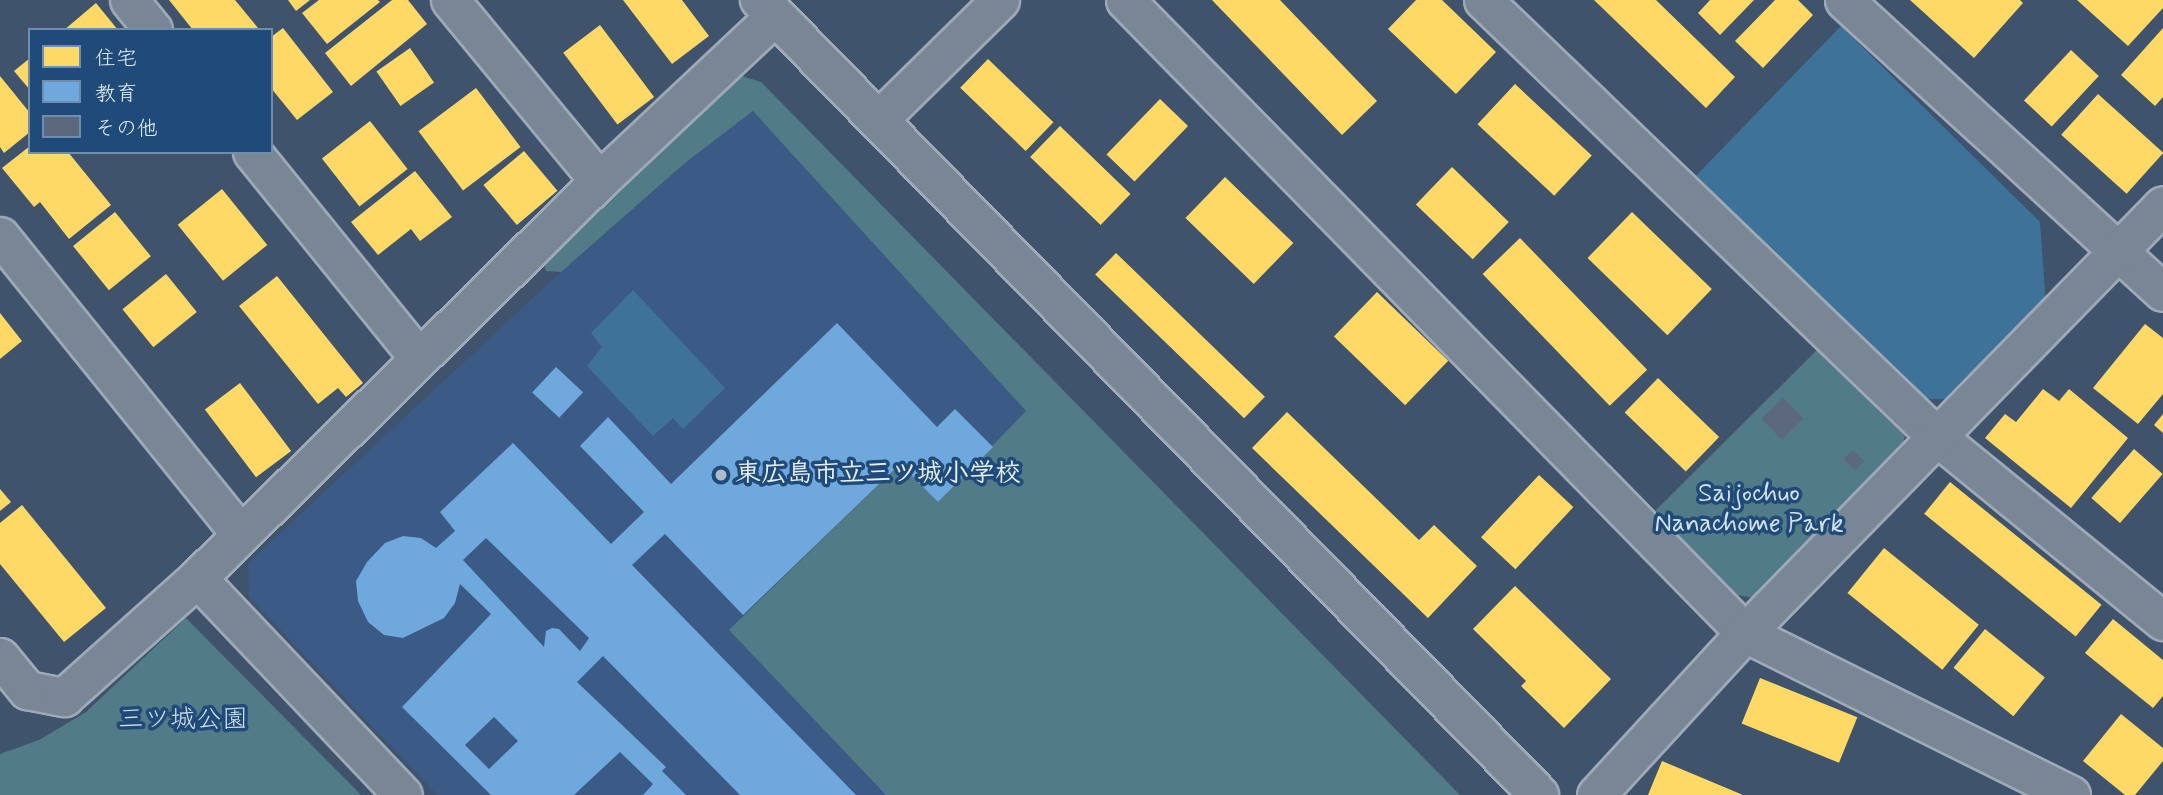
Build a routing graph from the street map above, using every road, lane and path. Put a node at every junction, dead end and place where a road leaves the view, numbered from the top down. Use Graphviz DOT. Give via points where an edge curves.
graph roads {
  1 [pos="129,0"];
  2 [pos="450,0"];
  3 [pos="1000,0"];
  4 [pos="1125,0"];
  5 [pos="1483,0"];
  6 [pos="1843,0"];
  7 [pos="767,8"];
  8 [pos="151,28"];
  9 [pos="878,120"];
  10 [pos="254,154"];
  11 [pos="599,181"];
  12 [pos="2163,205"];
  13 [pos="0,236"];
  14 [pos="2116,253"];
  15 [pos="2163,292"];
  16 [pos="418,357"];
  17 [pos="1936,436"];
  18 [pos="239,532"];
  19 [pos="197,578"];
  20 [pos="2163,621"];
  21 [pos="1745,633"];
  22 [pos="0,657"];
  23 [pos="403,795"];
  24 [pos="1539,795"];
  25 [pos="1596,795"];
  26 [pos="2071,795"];
  1 -- 8 [label="street"];
  2 -- 11 [label="street"];
  3 -- 9 [label="street"];
  4 -- 21 [label="street"];
  5 -- 17 [label="street"];
  6 -- 14 [label="street"];
  7 -- 9 [label="street"];
  7 -- 11 [label="street"];
  9 -- 24 [label="street"];
  10 -- 16 [label="street"];
  11 -- 16 [label="street"];
  12 -- 14 [label="street"];
  13 -- 18 [label="street"];
  14 -- 15 [label="street"];
  14 -- 17 [label="street"];
  16 -- 18 [label="street"];
  17 -- 20 [label="street"];
  17 -- 21 [label="street"];
  18 -- 19 [label="street"];
  19 -- 22 [label="street" via="64,697 27,690"];
  19 -- 23 [label="street"];
  21 -- 25 [label="street"];
  21 -- 26 [label="street"];
}
